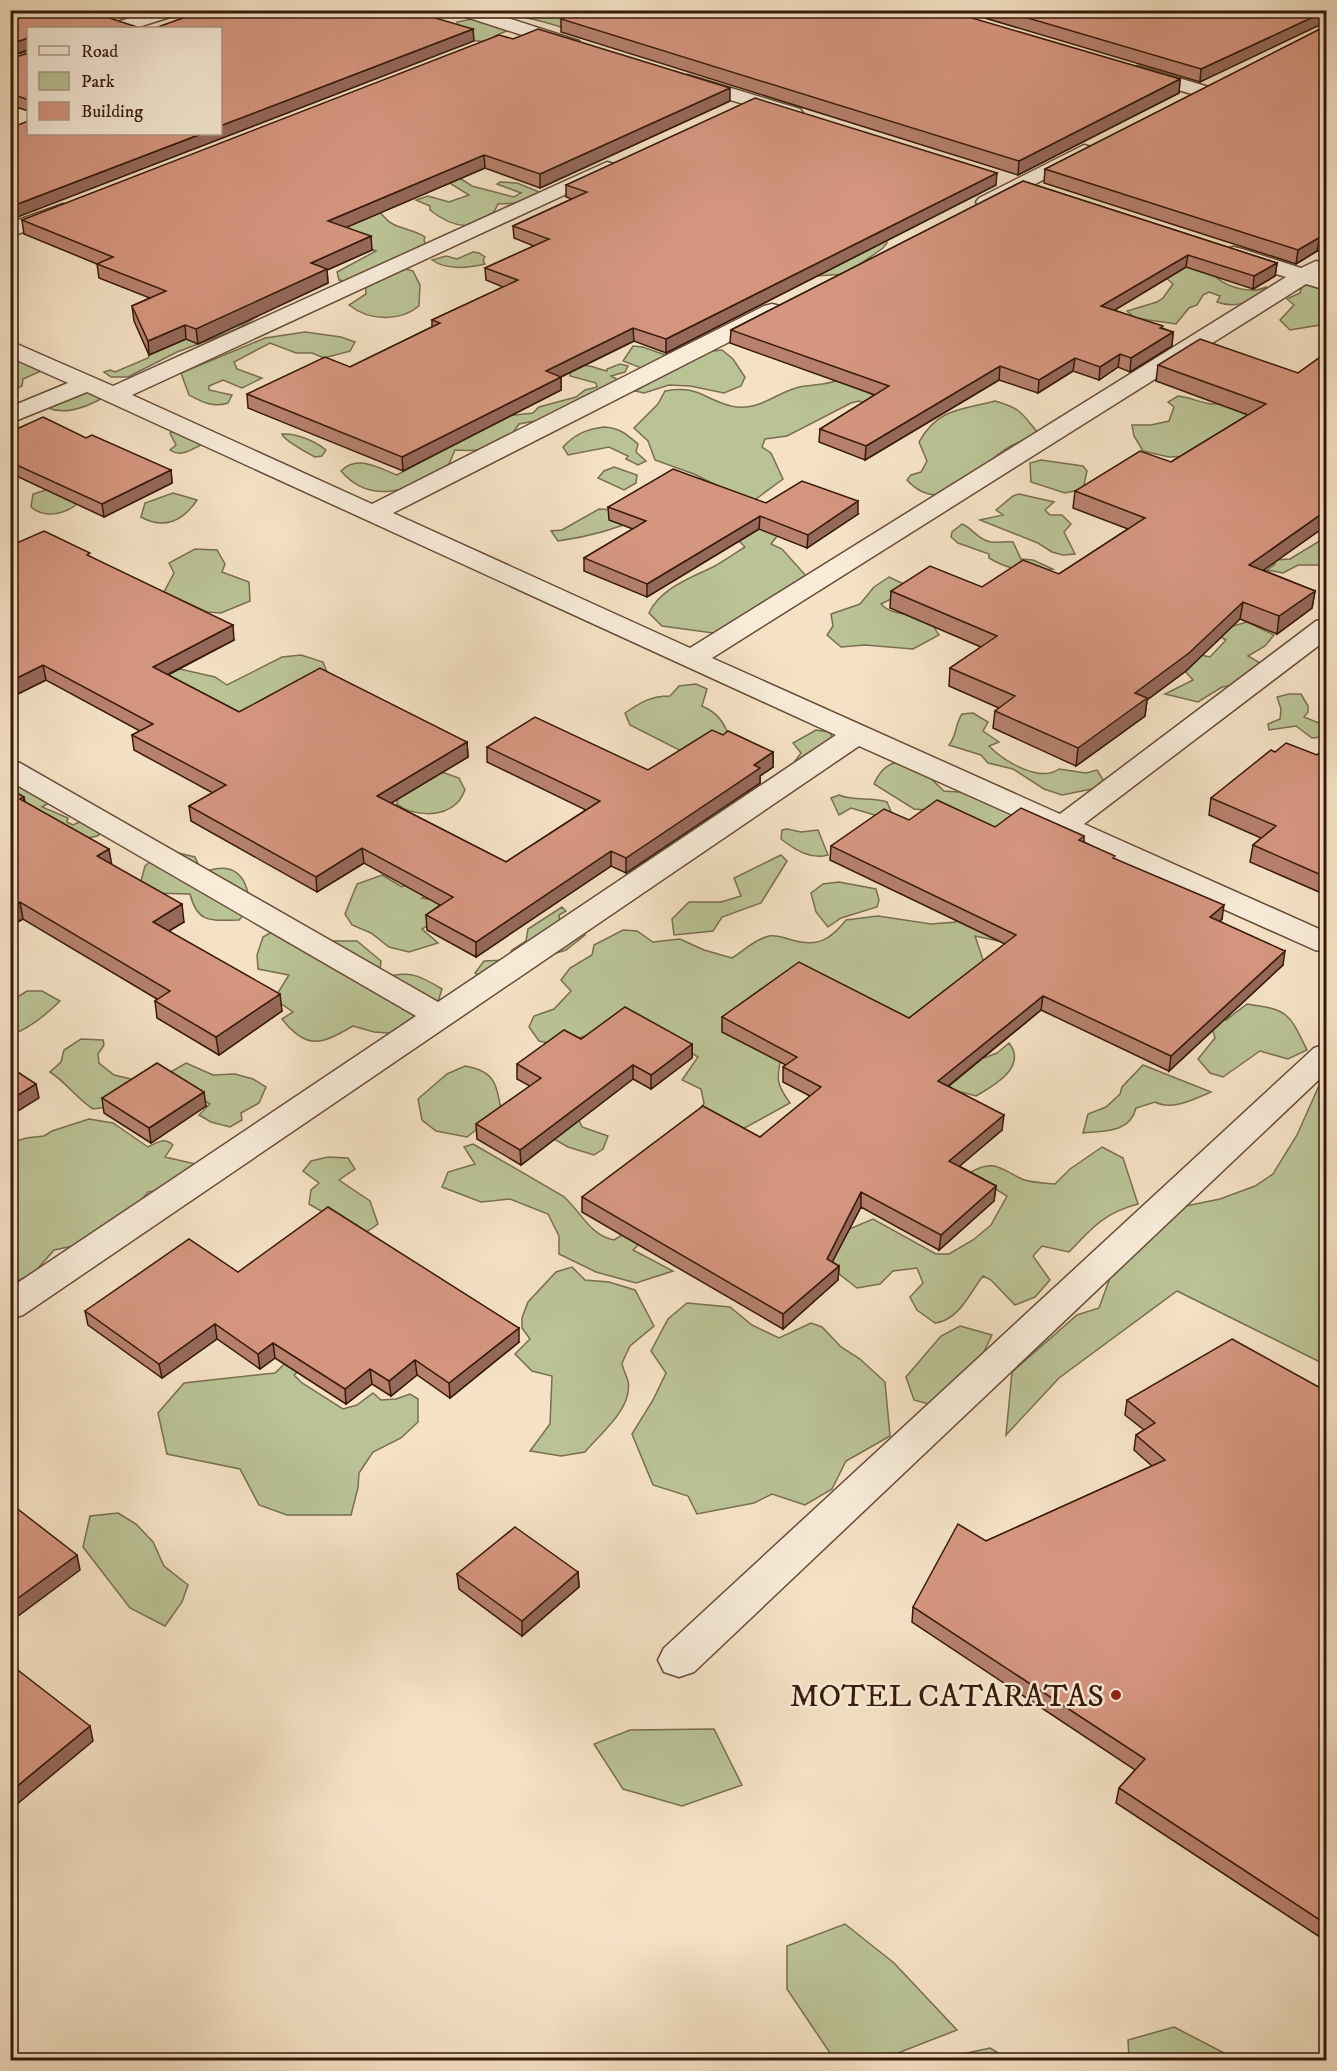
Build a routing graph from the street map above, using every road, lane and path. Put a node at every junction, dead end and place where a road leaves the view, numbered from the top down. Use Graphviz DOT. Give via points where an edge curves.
graph roads {
  1 [pos="174,10"];
  2 [pos="463,10"];
  3 [pos="118,24"];
  4 [pos="523,30"];
  5 [pos="501,39"];
  6 [pos="589,50"];
  7 [pos="1122,67"];
  8 [pos="665,74"];
  9 [pos="1223,80"];
  10 [pos="1202,90"];
  11 [pos="753,101"];
  12 [pos="1172,106"];
  13 [pos="720,116"];
  14 [pos="809,118"];
  15 [pos="1101,142"];
  16 [pos="622,161"];
  17 [pos="999,177"];
  18 [pos="1021,184"];
  19 [pos="1043,191"];
  20 [pos="77,205"];
  21 [pos="968,211"];
  22 [pos="10,231"];
  23 [pos="1212,247"];
  24 [pos="1326,261"];
  25 [pos="1303,276"];
  26 [pos="1326,283"];
  27 [pos="787,303"];
  28 [pos="10,348"];
  29 [pos="88,383"];
  30 [pos="113,395"];
  31 [pos="10,416"];
  32 [pos="373,513"];
  33 [pos="1326,627"];
  34 [pos="692,658"];
  35 [pos="857,734"];
  36 [pos="10,769"];
  37 [pos="1064,825"];
  38 [pos="1326,943"];
  39 [pos="441,1017"];
  40 [pos="1326,1055"];
  41 [pos="10,1306"];
  42 [pos="679,1660"];
  1 -- 3 [label="street"];
  2 -- 4 [label="street"];
  4 -- 5 [label="street"];
  4 -- 6 [label="street"];
  7 -- 10 [label="street"];
  8 -- 11 [label="street"];
  9 -- 10 [label="street"];
  10 -- 12 [label="street"];
  11 -- 13 [label="street"];
  11 -- 14 [label="street"];
  15 -- 18 [label="street"];
  16 -- 30 [label="street"];
  17 -- 18 [label="street"];
  18 -- 19 [label="street"];
  18 -- 21 [label="street"];
  20 -- 22 [label="street"];
  23 -- 25 [label="street"];
  24 -- 25 [label="street"];
  25 -- 26 [label="street"];
  25 -- 34 [label="street"];
  27 -- 32 [label="street"];
  28 -- 29 [label="street"];
  29 -- 30 [label="street"];
  29 -- 31 [label="street"];
  30 -- 32 [label="street"];
  32 -- 34 [label="street"];
  33 -- 37 [label="street"];
  34 -- 35 [label="street"];
  35 -- 37 [label="street"];
  35 -- 39 [label="street"];
  36 -- 39 [label="street"];
  37 -- 38 [label="street"];
  39 -- 41 [label="street"];
  40 -- 42 [label="street"];
}
